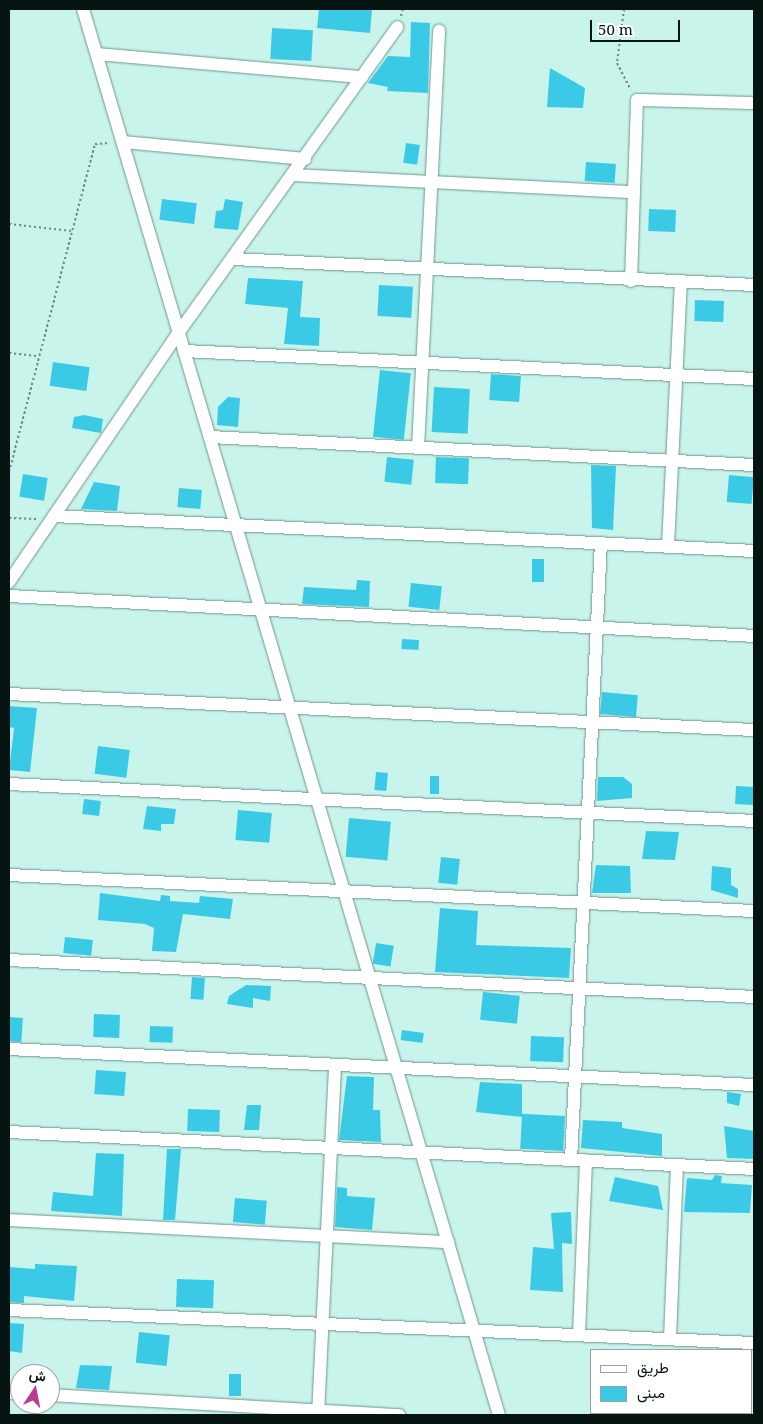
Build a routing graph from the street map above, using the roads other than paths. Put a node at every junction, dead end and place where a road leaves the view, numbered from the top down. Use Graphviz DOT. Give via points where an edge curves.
graph roads {
  1 [pos="83,9"];
  2 [pos="397,28"];
  3 [pos="439,31"];
  4 [pos="97,54"];
  5 [pos="362,77"];
  6 [pos="754,102"];
  7 [pos="123,142"];
  8 [pos="305,159"];
  9 [pos="294,175"];
  10 [pos="432,182"];
  11 [pos="632,192"];
  12 [pos="234,259"];
  13 [pos="427,269"];
  14 [pos="631,281"];
  15 [pos="681,282"];
  16 [pos="754,285"];
  17 [pos="179,332"];
  18 [pos="184,351"];
  19 [pos="422,363"];
  20 [pos="676,376"];
  21 [pos="754,379"];
  22 [pos="210,438"];
  23 [pos="418,448"];
  24 [pos="672,460"];
  25 [pos="754,465"];
  26 [pos="54,516"];
  27 [pos="236,525"];
  28 [pos="601,543"];
  29 [pos="668,546"];
  30 [pos="754,551"];
  31 [pos="9,582"];
  32 [pos="9,596"];
  33 [pos="262,613"];
  34 [pos="597,628"];
  35 [pos="754,636"];
  36 [pos="9,694"];
  37 [pos="290,708"];
  38 [pos="592,722"];
  39 [pos="754,730"];
  40 [pos="9,784"];
  41 [pos="317,799"];
  42 [pos="588,813"];
  43 [pos="754,821"];
  44 [pos="9,875"];
  45 [pos="344,891"];
  46 [pos="583,903"];
  47 [pos="754,911"];
  48 [pos="9,960"];
  49 [pos="370,978"];
  50 [pos="579,988"];
  51 [pos="754,997"];
  52 [pos="9,1049"];
  53 [pos="335,1065"];
  54 [pos="397,1068"];
  55 [pos="575,1076"];
  56 [pos="754,1085"];
  57 [pos="9,1132"];
  58 [pos="331,1148"];
  59 [pos="423,1152"];
  60 [pos="571,1160"];
  61 [pos="586,1160"];
  62 [pos="677,1165"];
  63 [pos="754,1169"];
  64 [pos="9,1220"];
  65 [pos="327,1236"];
  66 [pos="448,1242"];
  67 [pos="9,1310"];
  68 [pos="322,1323"];
  69 [pos="474,1330"];
  70 [pos="580,1335"];
  71 [pos="662,1343"];
  72 [pos="754,1343"];
  73 [pos="60,1396"];
  74 [pos="318,1413"];
  75 [pos="399,1415"];
  76 [pos="499,1415"];
  1 -- 4 [label="street"];
  2 -- 5 [label="street"];
  3 -- 10 [label="street"];
  4 -- 5 [label="street"];
  4 -- 7 [label="street"];
  5 -- 8 [label="street"];
  6 -- 11 [label="street" via="637,100"];
  7 -- 8 [label="street"];
  7 -- 17 [label="street"];
  8 -- 9 [label="street"];
  9 -- 10 [label="street"];
  9 -- 12 [label="street"];
  10 -- 11 [label="street"];
  10 -- 13 [label="street"];
  11 -- 14 [label="street"];
  12 -- 13 [label="street"];
  12 -- 17 [label="street"];
  13 -- 14 [label="street"];
  13 -- 19 [label="street"];
  14 -- 15 [label="street"];
  15 -- 16 [label="street"];
  15 -- 20 [label="street"];
  17 -- 18 [label="street"];
  17 -- 26 [label="street"];
  18 -- 19 [label="street"];
  18 -- 22 [label="street"];
  19 -- 20 [label="street"];
  19 -- 23 [label="street"];
  20 -- 21 [label="street"];
  20 -- 24 [label="street"];
  22 -- 23 [label="street"];
  22 -- 27 [label="street"];
  23 -- 24 [label="street"];
  24 -- 25 [label="street"];
  24 -- 29 [label="street"];
  26 -- 27 [label="street"];
  26 -- 31 [label="street"];
  27 -- 28 [label="street"];
  27 -- 33 [label="street"];
  28 -- 29 [label="street"];
  28 -- 34 [label="street"];
  29 -- 30 [label="street"];
  32 -- 33 [label="street"];
  33 -- 34 [label="street"];
  33 -- 37 [label="street"];
  34 -- 35 [label="street"];
  34 -- 38 [label="street"];
  36 -- 37 [label="street"];
  37 -- 38 [label="street"];
  37 -- 41 [label="street"];
  38 -- 39 [label="street"];
  38 -- 42 [label="street"];
  40 -- 41 [label="street"];
  41 -- 42 [label="street"];
  41 -- 45 [label="street"];
  42 -- 43 [label="street"];
  42 -- 46 [label="street"];
  44 -- 45 [label="street"];
  45 -- 46 [label="street"];
  45 -- 49 [label="street"];
  46 -- 47 [label="street"];
  46 -- 50 [label="street"];
  48 -- 49 [label="street"];
  49 -- 50 [label="street"];
  49 -- 54 [label="street"];
  50 -- 51 [label="street"];
  50 -- 55 [label="street"];
  52 -- 53 [label="street"];
  53 -- 54 [label="street"];
  53 -- 58 [label="street"];
  54 -- 55 [label="street"];
  54 -- 59 [label="street"];
  55 -- 56 [label="street"];
  55 -- 60 [label="street"];
  57 -- 58 [label="street"];
  58 -- 59 [label="street"];
  58 -- 65 [label="street"];
  59 -- 60 [label="street"];
  59 -- 66 [label="street"];
  60 -- 61 [label="street"];
  61 -- 62 [label="street"];
  61 -- 70 [label="street"];
  62 -- 63 [label="street"];
  62 -- 71 [label="street"];
  64 -- 65 [label="street"];
  65 -- 66 [label="street"];
  65 -- 68 [label="street"];
  66 -- 69 [label="street"];
  67 -- 68 [label="street"];
  68 -- 69 [label="street"];
  68 -- 74 [label="street"];
  69 -- 70 [label="street"];
  69 -- 76 [label="street"];
  70 -- 71 [label="street"];
  71 -- 72 [label="street"];
  73 -- 74 [label="street"];
  74 -- 75 [label="street"];
}
